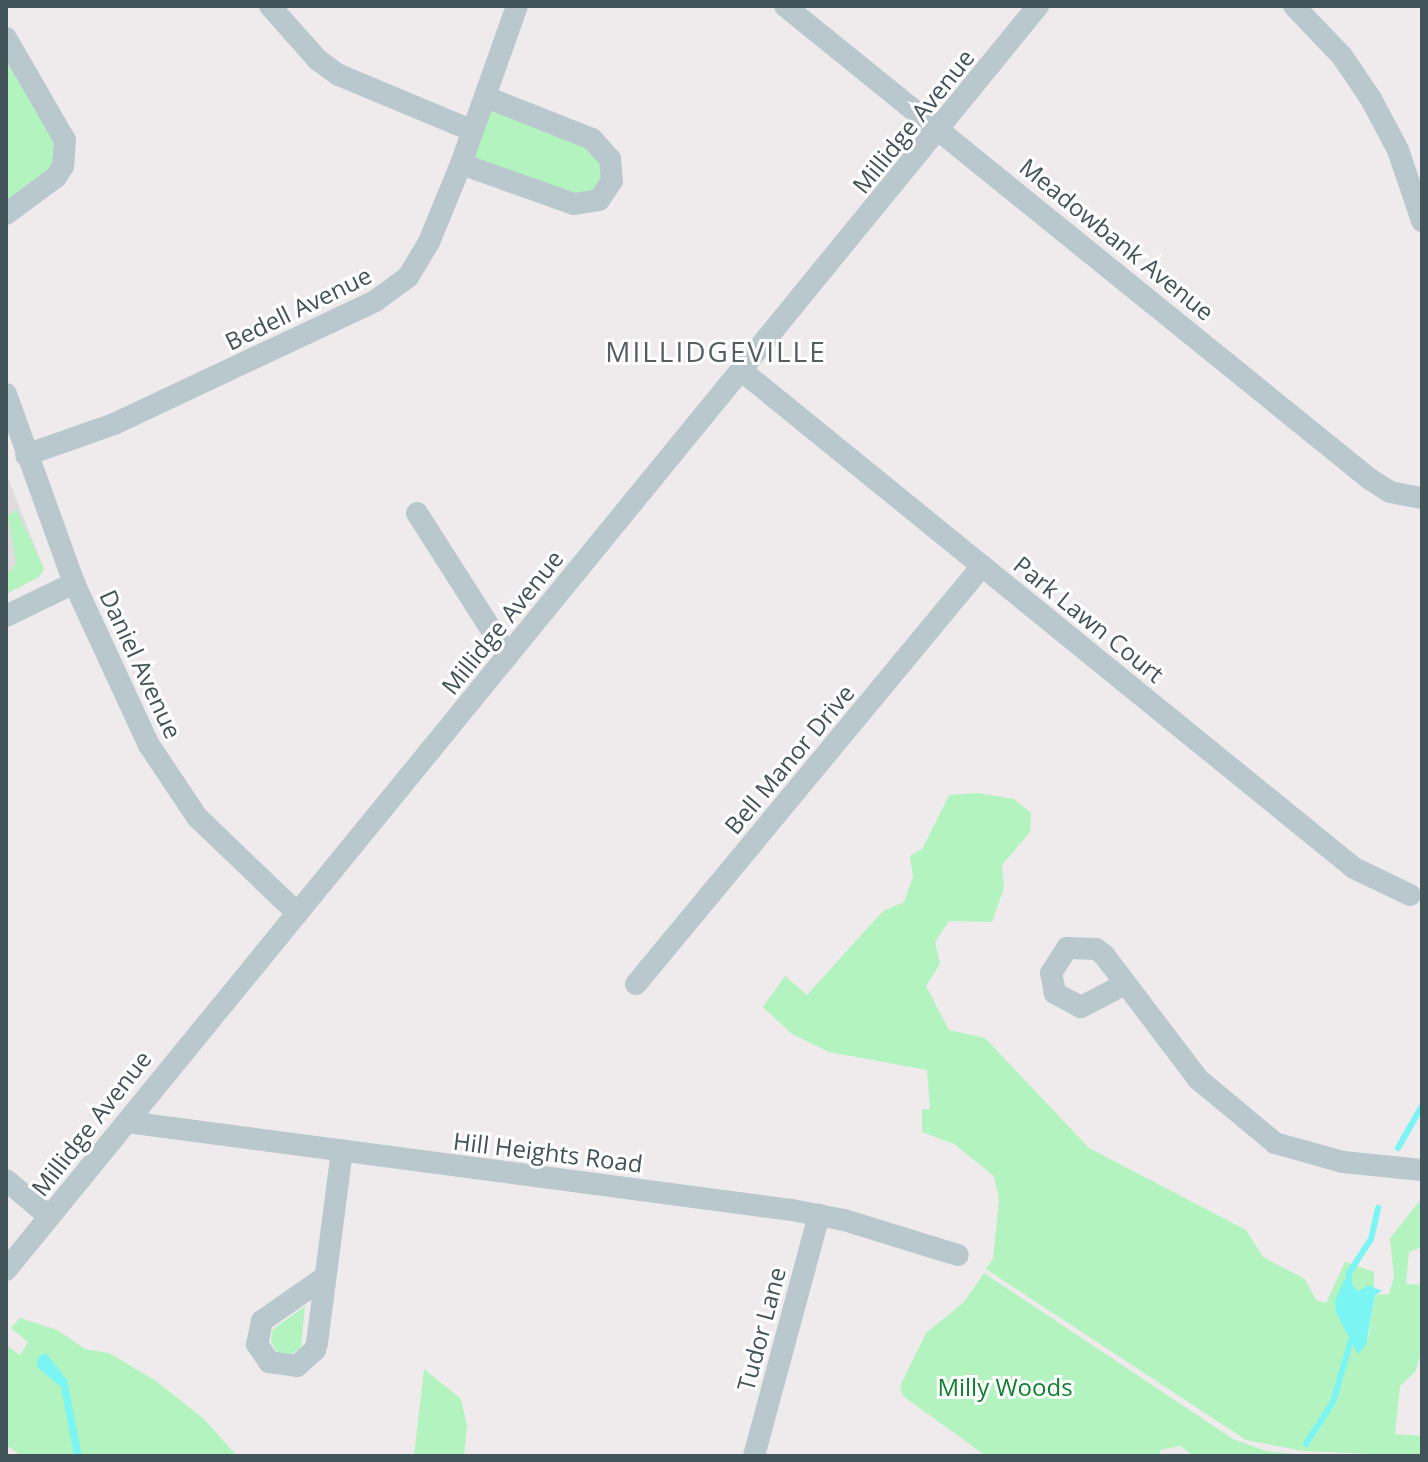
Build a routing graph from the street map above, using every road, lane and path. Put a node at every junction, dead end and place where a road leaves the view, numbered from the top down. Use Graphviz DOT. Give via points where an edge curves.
graph roads {
  1 [pos="270,6"];
  2 [pos="517,6"];
  3 [pos="785,6"];
  4 [pos="1038,6"];
  5 [pos="1294,6"];
  6 [pos="6,38"];
  7 [pos="486,97"];
  8 [pos="940,130"];
  9 [pos="473,131"];
  10 [pos="461,164"];
  11 [pos="6,214"];
  12 [pos="1422,221"];
  13 [pos="742,371"];
  14 [pos="6,394"];
  15 [pos="26,455"];
  16 [pos="1422,498"];
  17 [pos="417,513"];
  18 [pos="982,566"];
  19 [pos="74,583"];
  20 [pos="6,616"];
  21 [pos="508,656"];
  22 [pos="1410,895"];
  23 [pos="297,913"];
  24 [pos="636,984"];
  25 [pos="1125,984"];
  26 [pos="127,1122"];
  27 [pos="342,1151"];
  28 [pos="1422,1170"];
  29 [pos="6,1180"];
  30 [pos="819,1215"];
  31 [pos="50,1217"];
  32 [pos="958,1255"];
  33 [pos="6,1270"];
  34 [pos="325,1277"];
  35 [pos="754,1456"];
  1 -- 9 [label="street" via="318,60 339,75"];
  2 -- 7 [label="street, Bedell Avenue"];
  3 -- 8 [label="street, Meadowbank Avenue"];
  4 -- 8 [label="street, Millidge Avenue"];
  5 -- 12 [label="street" via="1342,56 1371,99 1398,150"];
  6 -- 11 [label="street" via="65,140 63,166 56,177"];
  7 -- 9 [label="street, Bedell Avenue"];
  7 -- 10 [label="street" via="592,139 610,159 612,181 599,200 574,204"];
  8 -- 13 [label="street, Millidge Avenue"];
  8 -- 16 [label="street, Meadowbank Avenue" via="1371,480 1390,492"];
  9 -- 10 [label="street, Bedell Avenue"];
  10 -- 15 [label="street, Bedell Avenue" via="418,263 393,291 114,424"];
  13 -- 18 [label="street, Park Lawn Court"];
  13 -- 21 [label="street, Millidge Avenue"];
  14 -- 15 [label="street, Daniel Avenue"];
  15 -- 19 [label="street, Daniel Avenue"];
  17 -- 21 [label="street"];
  18 -- 22 [label="street, Park Lawn Court" via="1354,868"];
  18 -- 24 [label="street, Bell Manor Drive"];
  19 -- 20 [label="street"];
  19 -- 23 [label="street, Daniel Avenue" via="149,745 179,796"];
  21 -- 23 [label="street, Millidge Avenue"];
  23 -- 26 [label="street, Millidge Avenue"];
  25 -- 28 [label="street" via="1204,1086 1275,1143 1343,1162"];
  26 -- 27 [label="street, Hill Heights Road"];
  26 -- 31 [label="street, Millidge Avenue"];
  27 -- 30 [label="street, Hill Heights Road"];
  27 -- 34 [label="street"];
  29 -- 31 [label="street"];
  30 -- 32 [label="street, Hill Heights Road"];
  30 -- 35 [label="street, Tudor Lane"];
  31 -- 33 [label="street, Millidge Avenue"];
}
